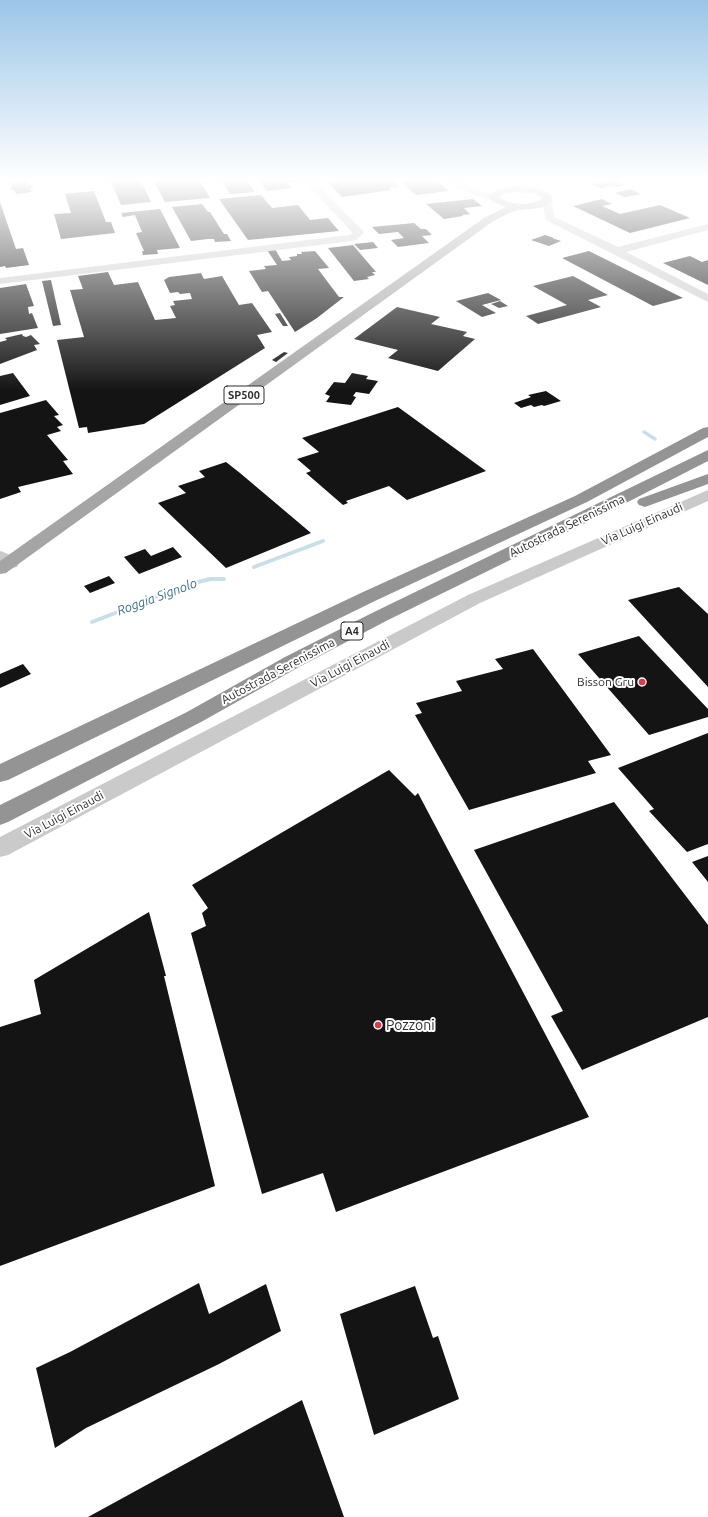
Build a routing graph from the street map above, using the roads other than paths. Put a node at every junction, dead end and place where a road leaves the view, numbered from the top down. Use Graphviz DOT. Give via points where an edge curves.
graph roads {
  1 [pos="255,250"];
  2 [pos="446,250"];
  3 [pos="622,250"];
  4 [pos="617,251"];
  5 [pos="0,281"];
  6 [pos="708,299"];
  7 [pos="708,421"];
  8 [pos="708,432"];
  9 [pos="708,455"];
  10 [pos="708,479"];
  11 [pos="708,495"];
  12 [pos="551,512"];
  13 [pos="558,530"];
  14 [pos="4,563"];
  15 [pos="0,774"];
  16 [pos="0,816"];
  17 [pos="0,848"];
  1 -- 5 [label="street"];
  2 -- 14 [label="main road, SP500"];
  3 -- 4 [label="street"];
  4 -- 6 [label="street"];
  7 -- 12 [label="highway" via="601,476"];
  8 -- 12 [label="highway, Autostrada Serenissima / A4"];
  9 -- 13 [label="highway, Autostrada Serenissima / A4"];
  10 -- 13 [label="highway"];
  11 -- 17 [label="street, Via Luigi Einaudi" via="474,599"];
  12 -- 15 [label="highway, Autostrada Serenissima / A4"];
  13 -- 16 [label="highway, Autostrada Serenissima / A4" via="292,662 194,717"];
}
